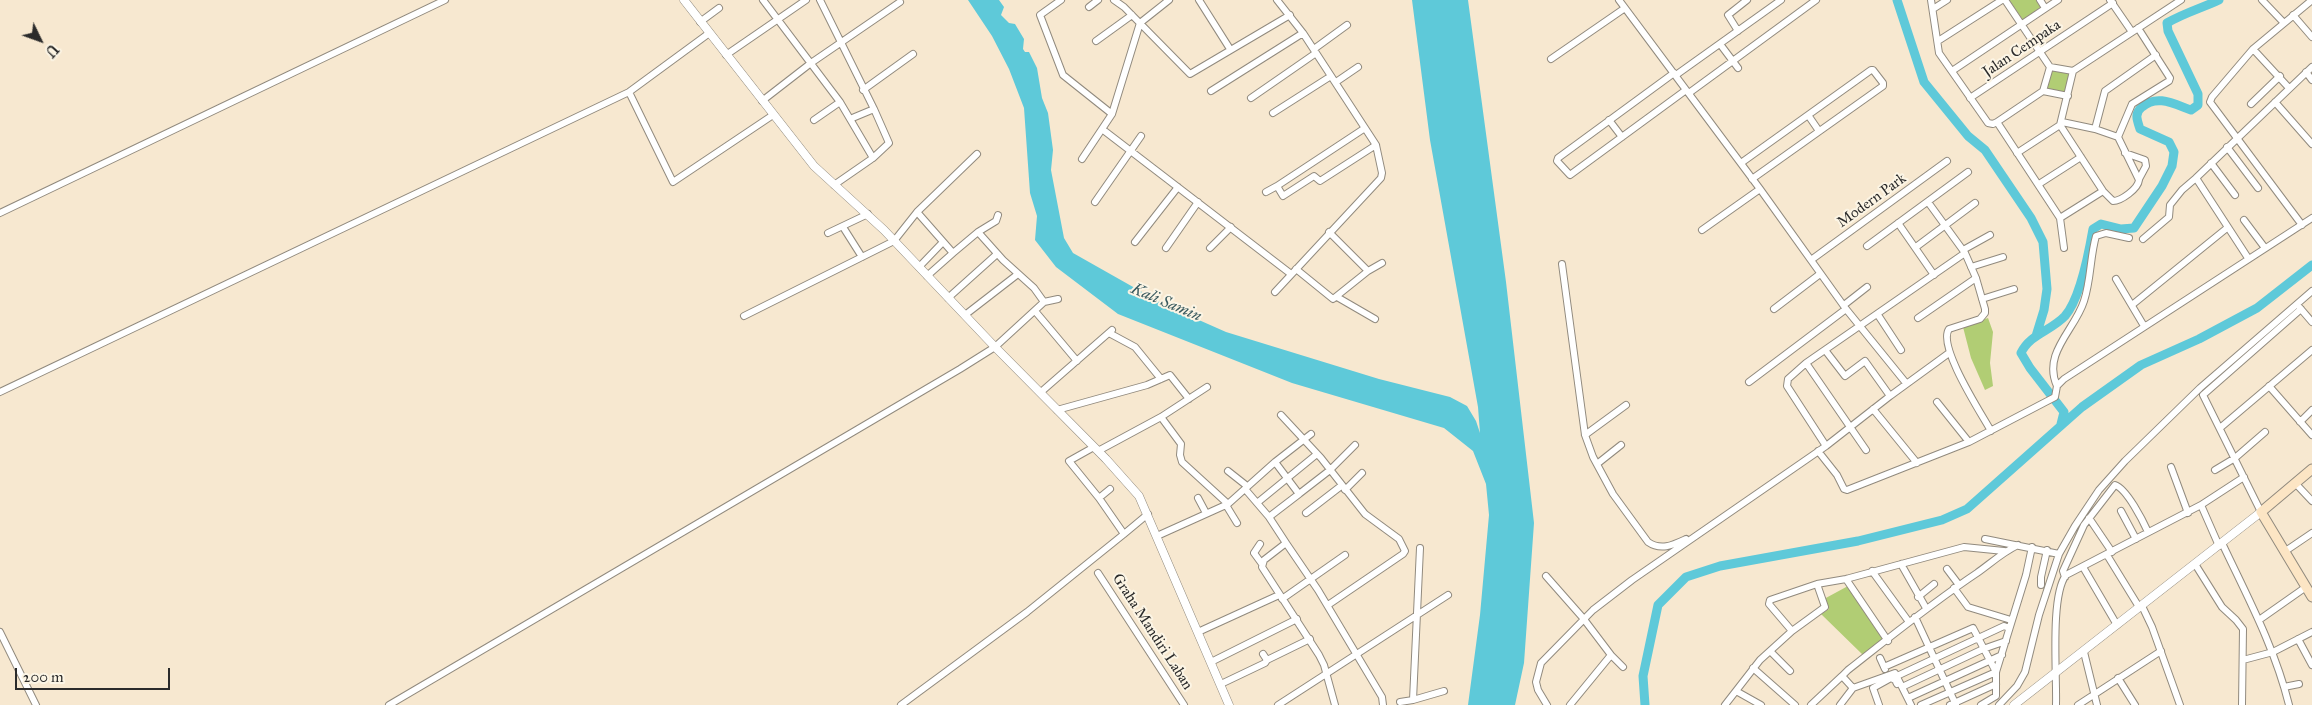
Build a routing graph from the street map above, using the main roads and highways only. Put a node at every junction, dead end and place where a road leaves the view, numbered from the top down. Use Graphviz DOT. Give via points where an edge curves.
graph roads {
  1 [pos="2312,469"];
  2 [pos="2312,597"];
  1 -- 2 [label="main road" via="2261,512"];
}
